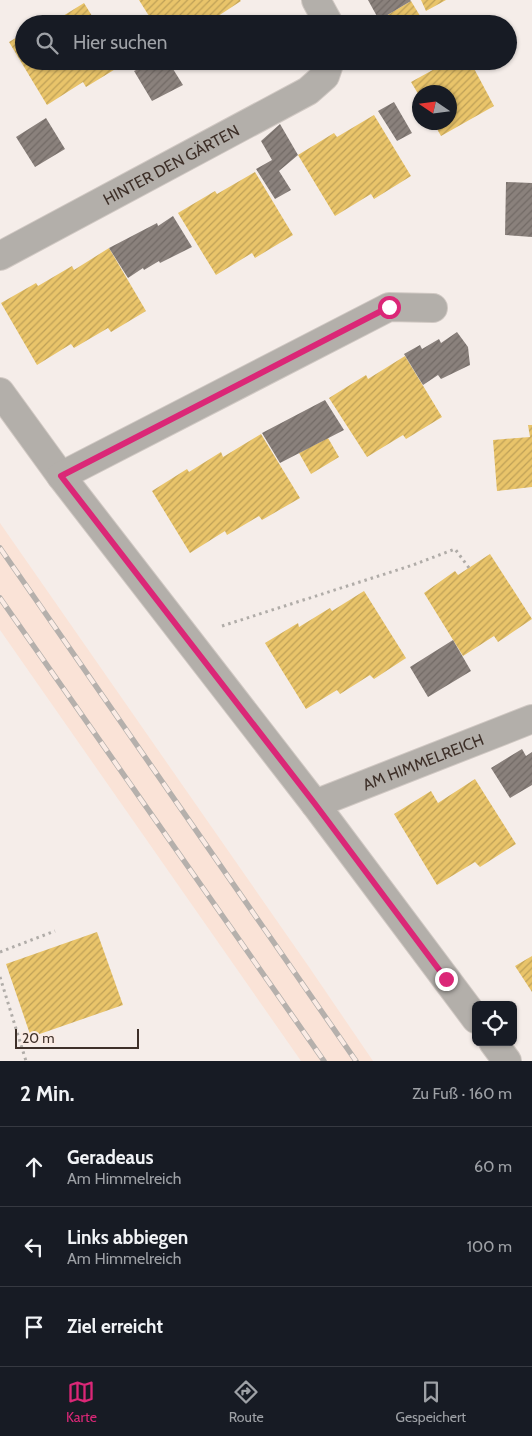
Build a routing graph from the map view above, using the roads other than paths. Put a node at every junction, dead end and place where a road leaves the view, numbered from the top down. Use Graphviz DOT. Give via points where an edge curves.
graph roads {
  1 [pos="316,0"];
  2 [pos="324,15"];
  3 [pos="327,70"];
  4 [pos="0,256"];
  5 [pos="433,308"];
  6 [pos="0,392"];
  7 [pos="61,476"];
  8 [pos="532,719"];
  9 [pos="315,804"];
  10 [pos="472,1014"];
  11 [pos="496,1046"];
  12 [pos="508,1061"];
  1 -- 2 [label="street"];
  3 -- 4 [label="street, HINTER DEN GÄRTEN" via="325,76 308,91"];
  5 -- 7 [label="street" via="389,307"];
  6 -- 7 [label="street"];
  7 -- 9 [label="street"];
  8 -- 9 [label="street, AM HIMMELREICH"];
  9 -- 10 [label="street"];
  11 -- 12 [label="street"];
}
